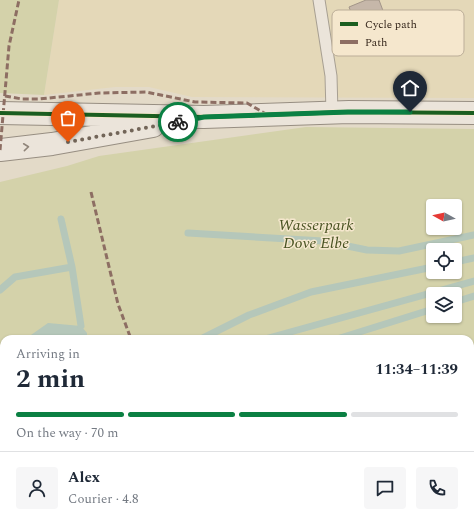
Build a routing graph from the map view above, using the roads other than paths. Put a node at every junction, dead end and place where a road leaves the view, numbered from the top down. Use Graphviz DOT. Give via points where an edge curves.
graph roads {
  1 [pos="319,0"];
  2 [pos="0,113"];
  3 [pos="332,113"];
  4 [pos="474,113"];
  5 [pos="204,117"];
  6 [pos="0,150"];
  1 -- 3 [label="lane" via="331,76"];
  2 -- 5 [label="street"];
  3 -- 4 [label="street"];
  3 -- 5 [label="street"];
  6 -- 5 [label="street, one-way" via="52,144"];
}
